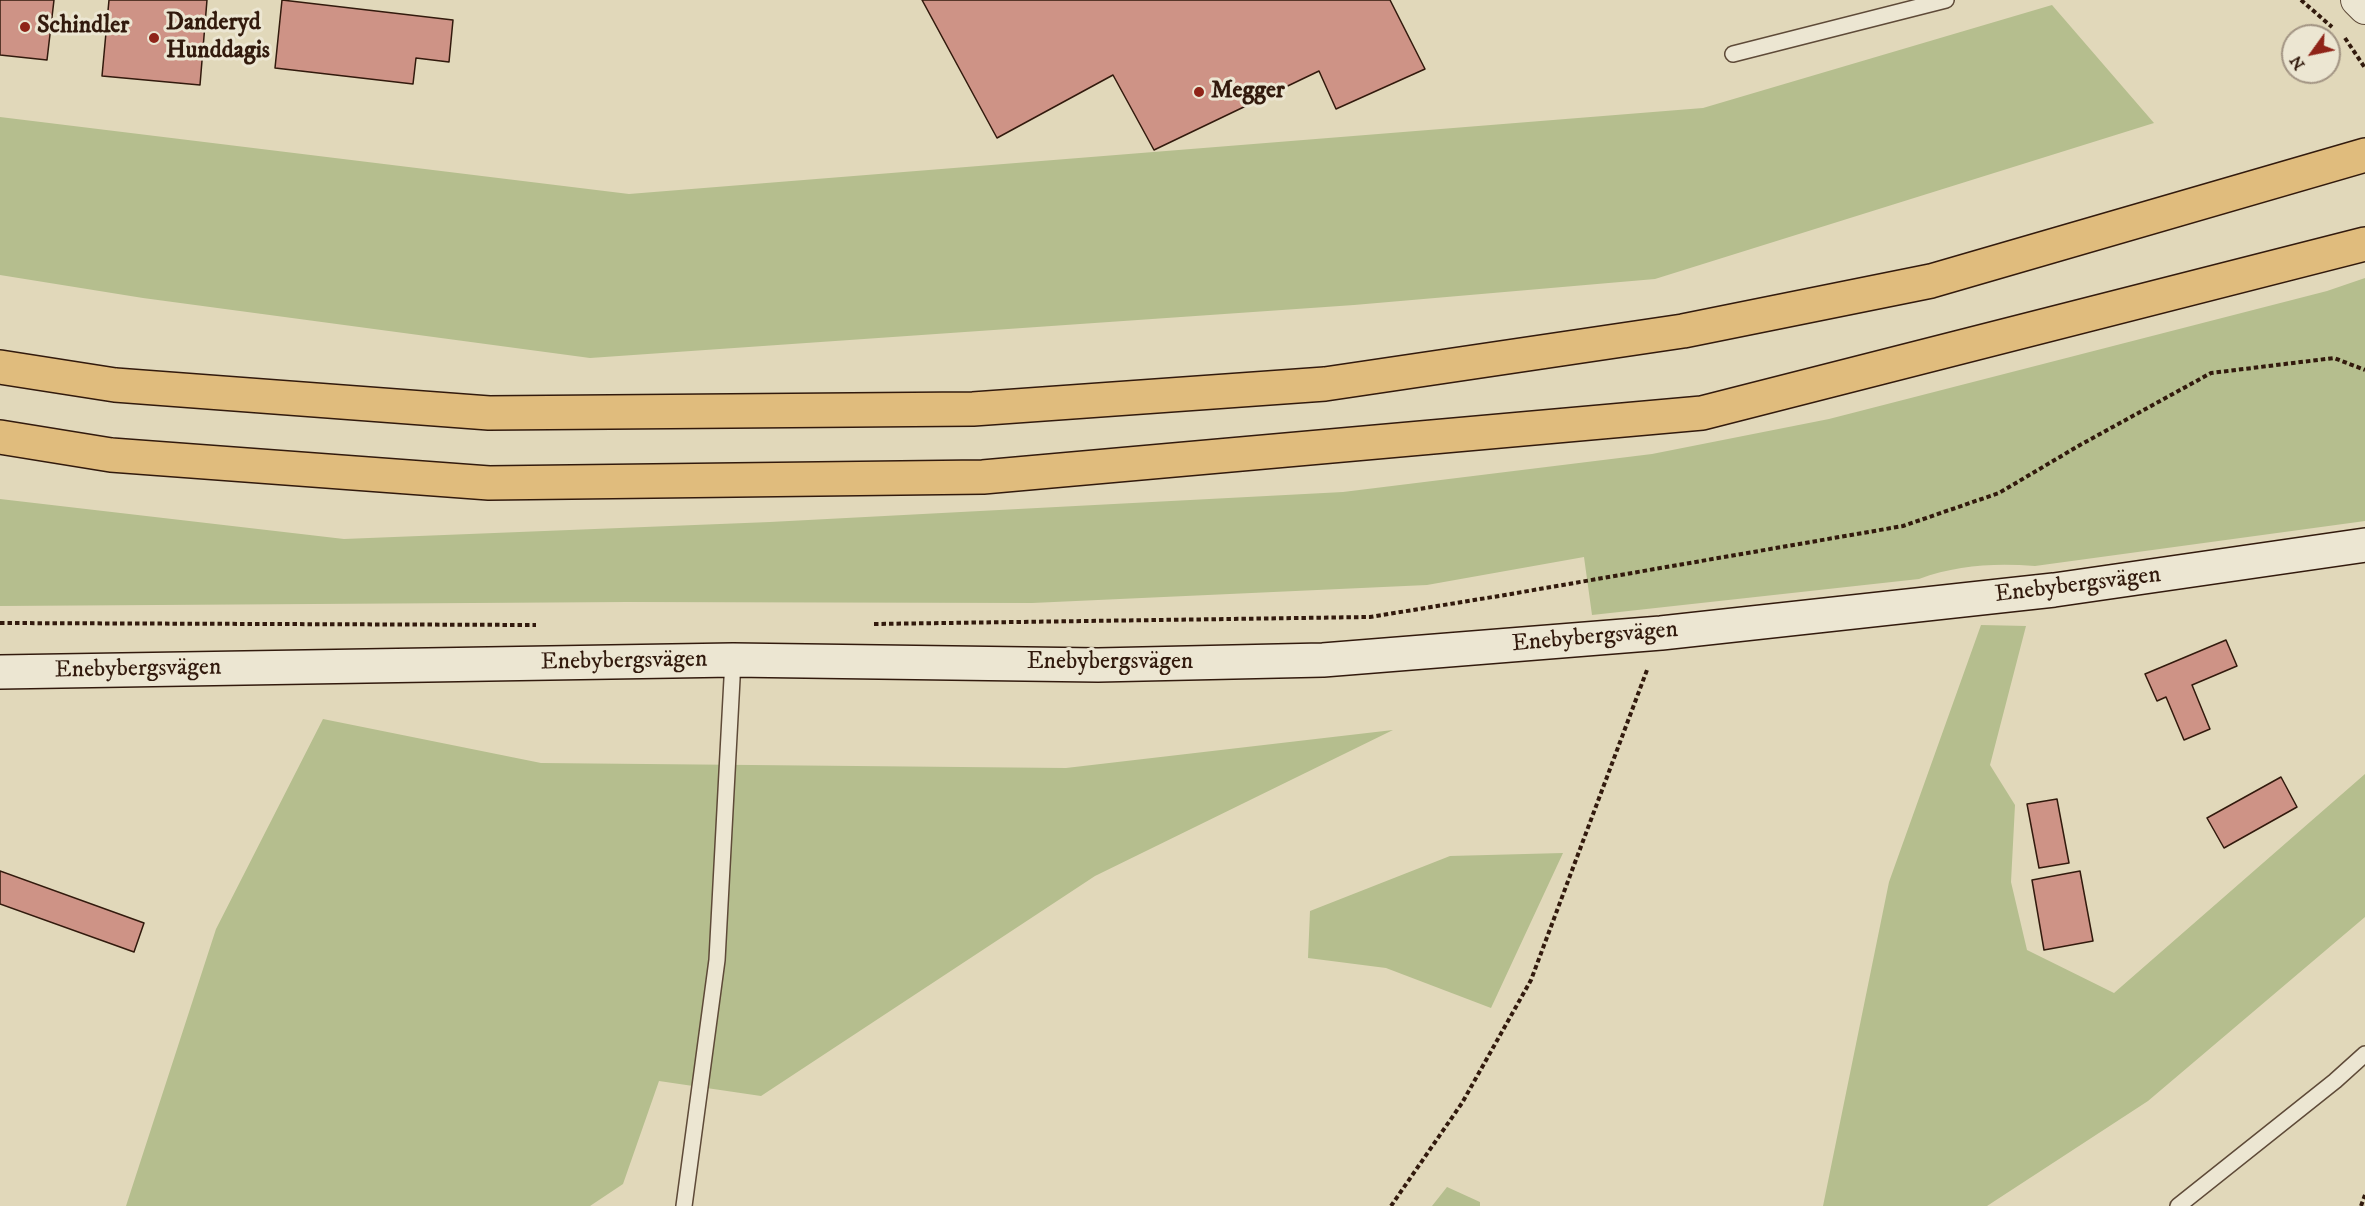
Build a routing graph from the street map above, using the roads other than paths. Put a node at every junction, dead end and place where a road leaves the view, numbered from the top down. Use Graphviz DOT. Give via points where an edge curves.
graph roads {
  1 [pos="1946,0"];
  2 [pos="2357,0"];
  3 [pos="2365,8"];
  4 [pos="1733,54"];
  5 [pos="2365,155"];
  6 [pos="2365,244"];
  7 [pos="0,367"];
  8 [pos="0,436"];
  9 [pos="2365,545"];
  10 [pos="2365,559"];
  11 [pos="2216,568"];
  12 [pos="733,660"];
  13 [pos="0,672"];
  14 [pos="2365,1054"];
  15 [pos="684,1206"];
  16 [pos="2178,1206"];
  1 -- 4 [label="lane"];
  2 -- 3 [label="street"];
  5 -- 7 [label="highway" via="1930,281 1683,332 1325,384 973,409 489,413 115,385"];
  6 -- 8 [label="highway" via="1702,413 983,477 489,483 111,455"];
  9 -- 11 [label="main road, Enebybergsvägen"];
  10 -- 11 [label="main road, Enebybergsvägen"];
  11 -- 12 [label="main road, Enebybergsvägen" via="2054,590 1661,633 1323,660 1098,665"];
  12 -- 13 [label="main road, Enebybergsvägen"];
  12 -- 15 [label="lane" via="717,960"];
  14 -- 16 [label="lane"];
}
